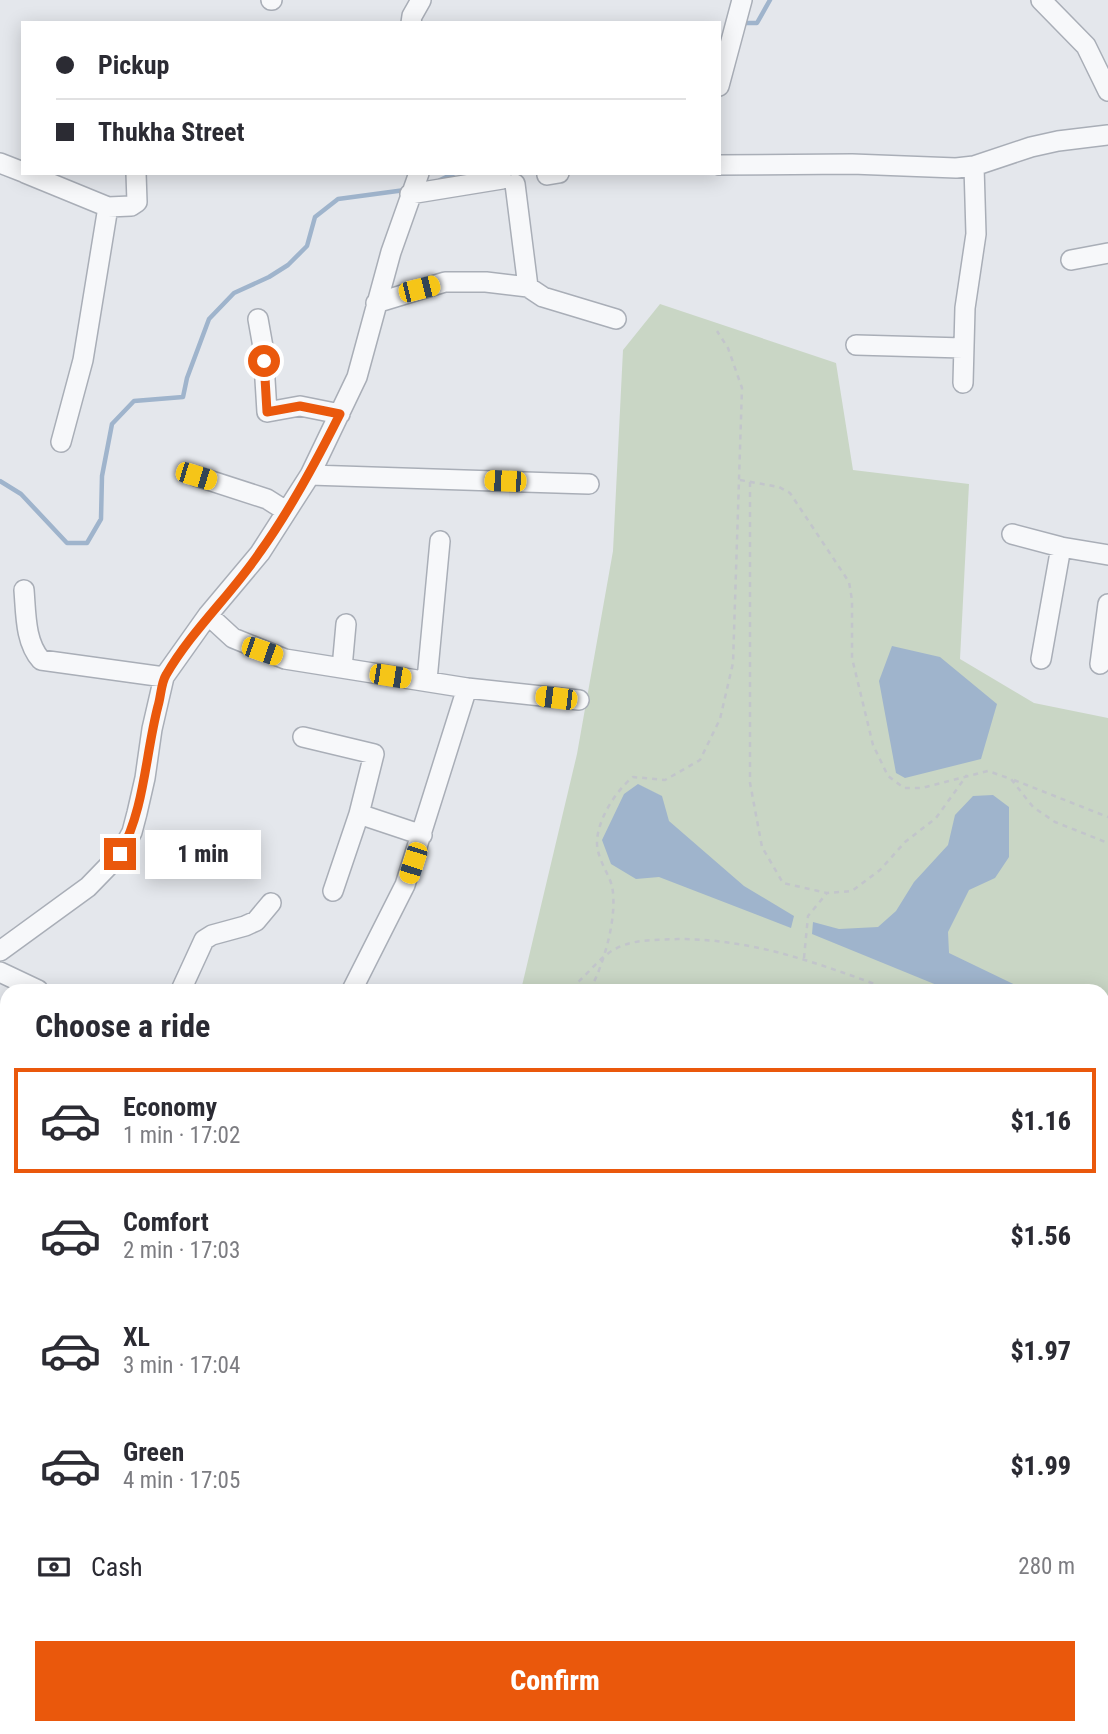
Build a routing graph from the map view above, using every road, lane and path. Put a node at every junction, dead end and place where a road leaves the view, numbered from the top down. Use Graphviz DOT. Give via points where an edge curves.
graph roads {
  1 [pos="421,0"];
  2 [pos="742,0"];
  3 [pos="1041,0"];
  4 [pos="411,21"];
  5 [pos="1108,48"];
  6 [pos="1097,65"];
  7 [pos="721,79"];
  8 [pos="1108,91"];
  9 [pos="1108,135"];
  10 [pos="0,163"];
  11 [pos="721,166"];
  12 [pos="974,166"];
  13 [pos="21,172"];
  14 [pos="29,175"];
  15 [pos="136,175"];
  16 [pos="419,175"];
  17 [pos="411,194"];
  18 [pos="108,207"];
  19 [pos="1108,253"];
  20 [pos="1071,260"];
  21 [pos="528,287"];
  22 [pos="376,303"];
  23 [pos="616,318"];
  24 [pos="258,319"];
  25 [pos="717,331"];
  26 [pos="856,345"];
  27 [pos="963,348"];
  28 [pos="963,383"];
  29 [pos="340,414"];
  30 [pos="61,442"];
  31 [pos="310,475"];
  32 [pos="196,476"];
  33 [pos="740,481"];
  34 [pos="750,482"];
  35 [pos="589,484"];
  36 [pos="286,511"];
  37 [pos="1012,534"];
  38 [pos="440,541"];
  39 [pos="1061,547"];
  40 [pos="1108,555"];
  41 [pos="24,590"];
  42 [pos="1108,604"];
  43 [pos="208,615"];
  44 [pos="346,624"];
  45 [pos="1041,659"];
  46 [pos="1100,664"];
  47 [pos="342,668"];
  48 [pos="164,677"];
  49 [pos="427,680"];
  50 [pos="467,688"];
  51 [pos="579,700"];
  52 [pos="303,737"];
  53 [pos="967,775"];
  54 [pos="1011,779"];
  55 [pos="359,814"];
  56 [pos="1108,817"];
  57 [pos="422,835"];
  58 [pos="1108,843"];
  59 [pos="333,891"];
  60 [pos="827,893"];
  61 [pos="271,903"];
  62 [pos="0,951"];
  63 [pos="603,956"];
  64 [pos="804,958"];
  65 [pos="0,972"];
  66 [pos="25,984"];
  67 [pos="184,984"];
  68 [pos="355,984"];
  69 [pos="576,984"];
  70 [pos="592,984"];
  71 [pos="875,984"];
  1 -- 4 [label="street"];
  2 -- 7 [label="street"];
  3 -- 6 [label="street" via="1086,46"];
  5 -- 6 [label="street"];
  6 -- 8 [label="street"];
  9 -- 12 [label="street" via="1031,147"];
  10 -- 13 [label="street"];
  11 -- 12 [label="street"];
  12 -- 27 [label="street" via="976,234"];
  14 -- 18 [label="street"];
  15 -- 18 [label="street" via="137,202"];
  16 -- 17 [label="street"];
  17 -- 21 [label="street" via="508,181"];
  17 -- 22 [label="street"];
  18 -- 30 [label="street" via="83,360"];
  19 -- 20 [label="street"];
  21 -- 22 [label="street" via="445,282"];
  21 -- 23 [label="street" via="543,298"];
  22 -- 29 [label="street" via="358,377"];
  24 -- 29 [label="street" via="267,412 300,406"];
  25 -- 33 [label="path" via="742,387"];
  26 -- 27 [label="street"];
  27 -- 28 [label="street"];
  29 -- 31 [label="street"];
  31 -- 35 [label="street"];
  31 -- 36 [label="street"];
  32 -- 36 [label="street" via="267,499"];
  33 -- 34 [label="path"];
  33 -- 63 [label="path" via="733,663 720,719 700,760 665,780 633,776 619,788 600,825 597,848 612,886 612,924"];
  34 -- 53 [label="path" via="790,493 849,582 852,658 873,744 888,776 904,788 922,788"];
  34 -- 60 [label="path" via="750,783 762,847 783,883"];
  36 -- 43 [label="street" via="260,553"];
  37 -- 39 [label="street"];
  38 -- 49 [label="street"];
  39 -- 40 [label="street"];
  39 -- 45 [label="street"];
  41 -- 48 [label="street" via="30,641 41,660"];
  42 -- 46 [label="street"];
  43 -- 47 [label="street" via="233,638 262,651"];
  43 -- 48 [label="street"];
  44 -- 47 [label="street"];
  47 -- 49 [label="street"];
  48 -- 62 [label="street" via="137,813 120,854 88,887"];
  49 -- 50 [label="street"];
  50 -- 51 [label="street"];
  50 -- 57 [label="street"];
  52 -- 55 [label="street" via="374,754"];
  53 -- 54 [label="path" via="988,771"];
  53 -- 60 [label="path" via="936,818 905,842 880,870 852,891"];
  54 -- 56 [label="path"];
  54 -- 58 [label="path" via="1033,807 1055,822"];
  55 -- 57 [label="street"];
  55 -- 59 [label="street"];
  57 -- 68 [label="street" via="405,885"];
  60 -- 64 [label="path" via="808,916"];
  61 -- 67 [label="street" via="256,921 204,940"];
  63 -- 64 [label="path" via="623,945 693,939"];
  63 -- 69 [label="path"];
  63 -- 70 [label="path"];
  64 -- 71 [label="path"];
  65 -- 66 [label="street"];
}
